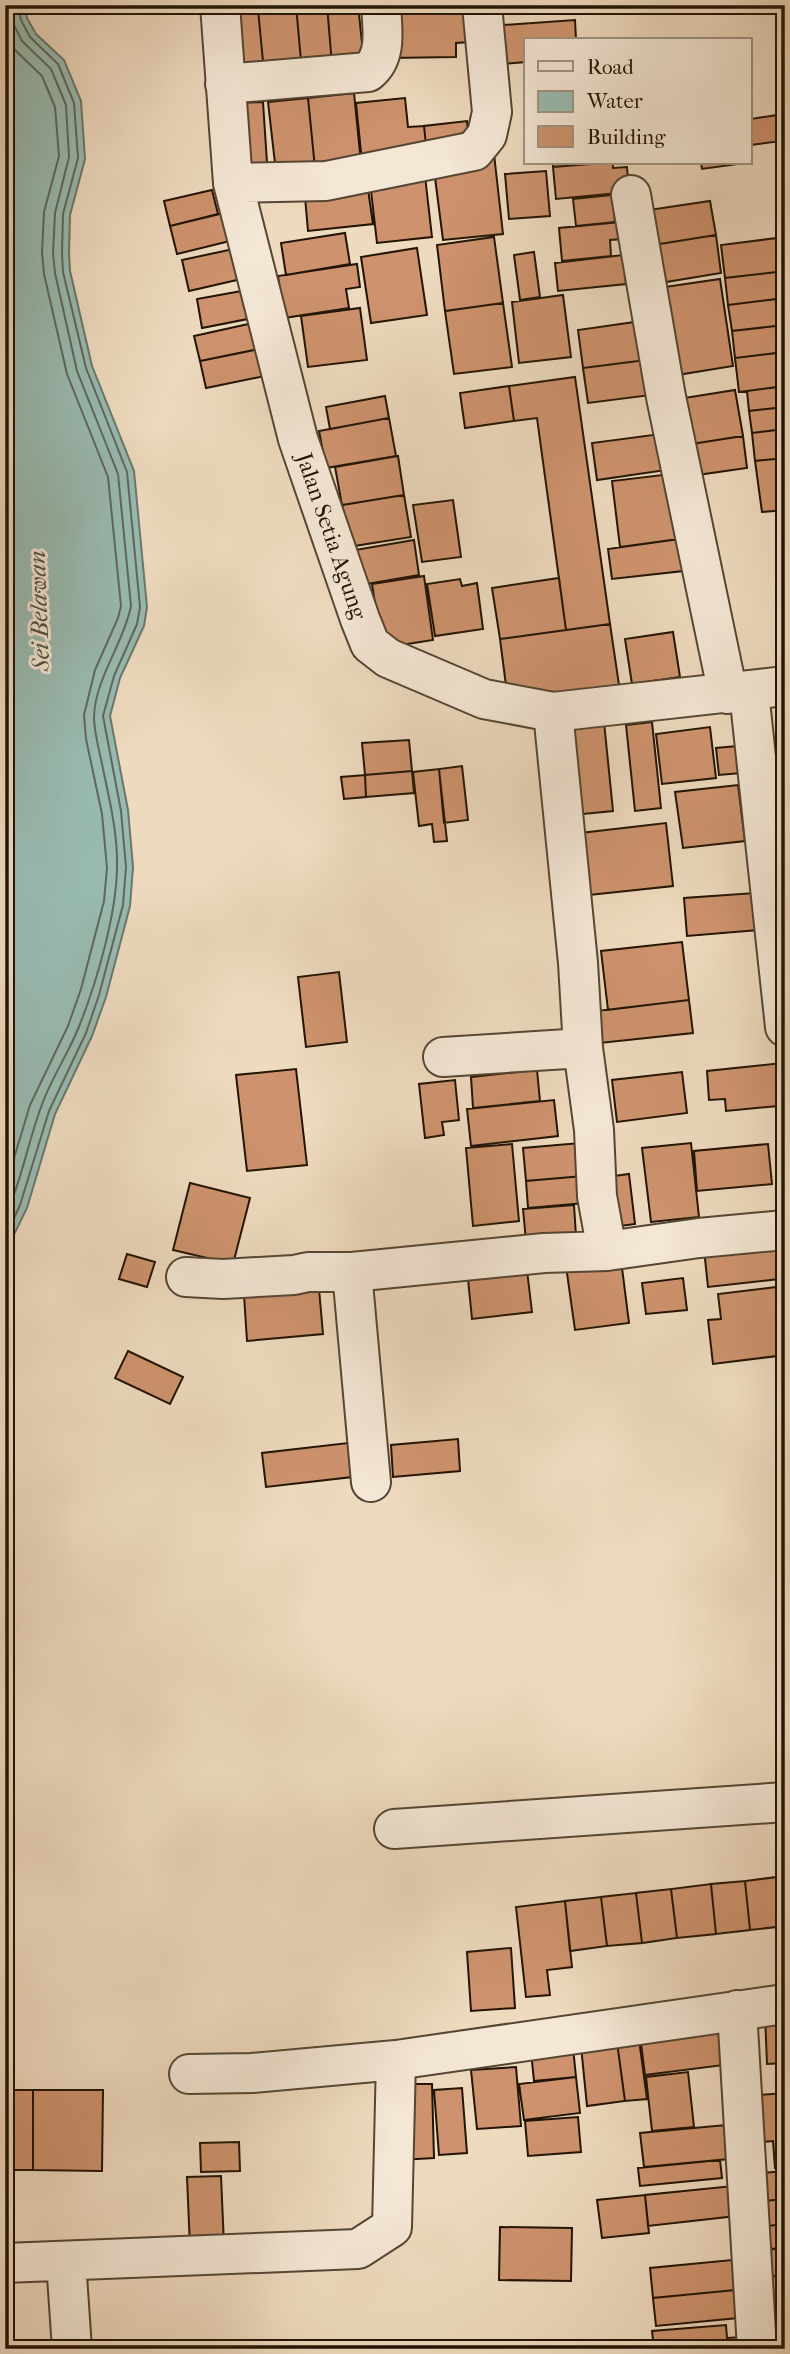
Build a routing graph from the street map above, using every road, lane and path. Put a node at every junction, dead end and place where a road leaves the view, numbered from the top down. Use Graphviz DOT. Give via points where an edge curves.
graph roads {
  1 [pos="220,5"];
  2 [pos="381,5"];
  3 [pos="482,5"];
  4 [pos="225,85"];
  5 [pos="233,183"];
  6 [pos="631,195"];
  7 [pos="754,691"];
  8 [pos="553,712"];
  9 [pos="785,1027"];
  10 [pos="583,1048"];
  11 [pos="443,1057"];
  12 [pos="785,1230"];
  13 [pos="607,1251"];
  14 [pos="352,1272"];
  15 [pos="186,1278"];
  16 [pos="371,1482"];
  17 [pos="785,1802"];
  18 [pos="394,1829"];
  19 [pos="785,2004"];
  20 [pos="737,2010"];
  21 [pos="396,2060"];
  22 [pos="189,2074"];
  23 [pos="66,2261"];
  24 [pos="5,2263"];
  25 [pos="72,2349"];
  26 [pos="757,2349"];
  1 -- 4 [label="street, Jalan Setia Agung"];
  2 -- 4 [label="street" via="382,53 368,72"];
  3 -- 5 [label="street" via="492,112 487,135 474,151 326,181"];
  4 -- 5 [label="street, Jalan Setia Agung"];
  5 -- 8 [label="street, Jalan Setia Agung" via="298,439 370,644 388,658 484,699"];
  6 -- 7 [label="street" via="666,397"];
  7 -- 8 [label="street, Jalan Setia Agung"];
  7 -- 9 [label="street"];
  8 -- 10 [label="street"];
  10 -- 11 [label="street"];
  10 -- 13 [label="street"];
  12 -- 13 [label="street"];
  13 -- 14 [label="street"];
  14 -- 15 [label="street"];
  14 -- 16 [label="street"];
  17 -- 18 [label="street"];
  19 -- 20 [label="street"];
  20 -- 21 [label="street"];
  20 -- 26 [label="street"];
  21 -- 22 [label="street"];
  21 -- 23 [label="street" via="392,2227 358,2249"];
  23 -- 24 [label="street"];
  23 -- 25 [label="street"];
}
